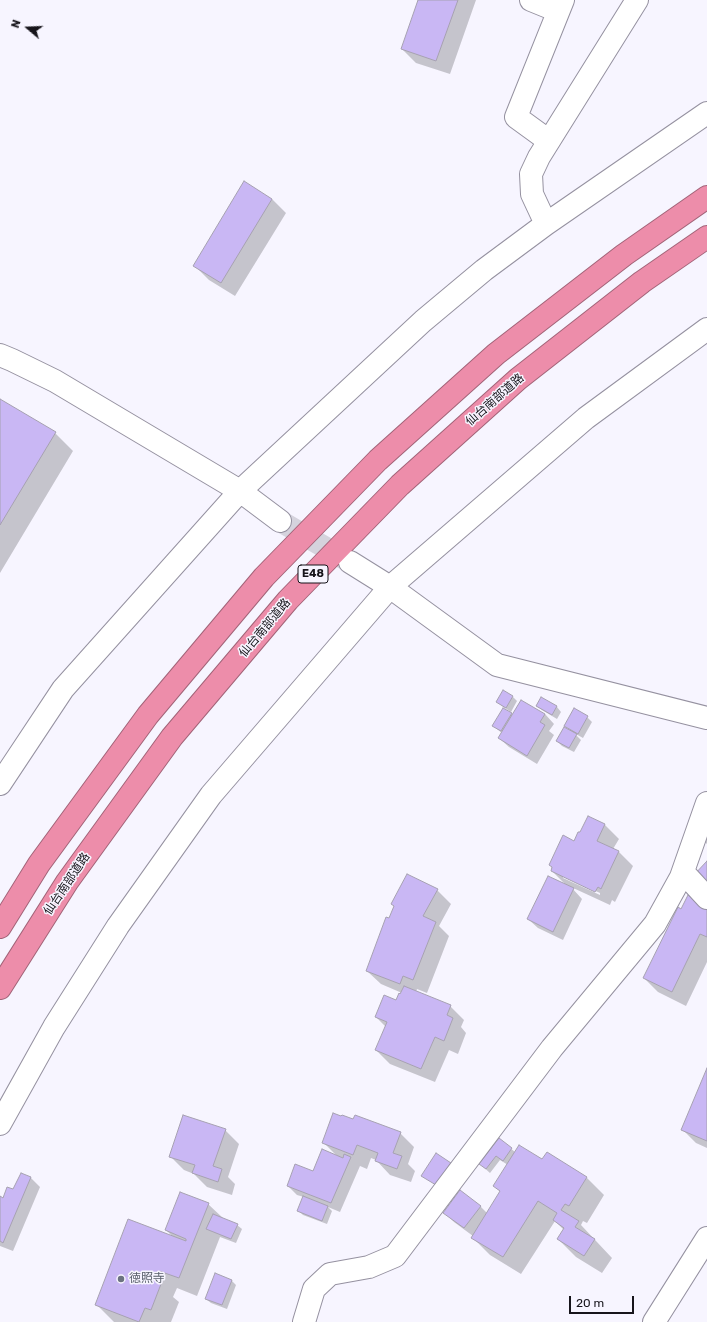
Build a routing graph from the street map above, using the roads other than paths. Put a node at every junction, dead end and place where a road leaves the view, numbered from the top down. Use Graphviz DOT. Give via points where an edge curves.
graph roads {
  1 [pos="531,0"];
  2 [pos="637,0"];
  3 [pos="560,6"];
  4 [pos="707,113"];
  5 [pos="550,141"];
  6 [pos="707,197"];
  7 [pos="546,224"];
  8 [pos="707,237"];
  9 [pos="707,329"];
  10 [pos="0,355"];
  11 [pos="240,491"];
  12 [pos="280,521"];
  13 [pos="350,562"];
  14 [pos="390,587"];
  15 [pos="707,718"];
  16 [pos="0,784"];
  17 [pos="707,803"];
  18 [pos="683,872"];
  19 [pos="707,898"];
  20 [pos="0,927"];
  21 [pos="0,988"];
  22 [pos="0,1124"];
  23 [pos="707,1238"];
  24 [pos="304,1322"];
  25 [pos="654,1322"];
  1 -- 3 [label="street"];
  2 -- 5 [label="street"];
  3 -- 5 [label="street" via="516,118"];
  4 -- 7 [label="street"];
  5 -- 7 [label="street" via="531,174 532,194"];
  6 -- 20 [label="highway, E48" via="624,255 496,354 378,460 269,571 148,715 39,864"];
  7 -- 11 [label="street" via="484,270 423,321"];
  8 -- 21 [label="highway, 仙台南部道路 / E48" via="642,282 518,379 400,485 288,600 172,737 67,882"];
  9 -- 14 [label="street" via="586,418"];
  10 -- 11 [label="street" via="55,381"];
  11 -- 12 [label="street"];
  11 -- 16 [label="street" via="63,689"];
  13 -- 14 [label="street"];
  14 -- 15 [label="street" via="497,665"];
  14 -- 22 [label="street" via="211,795 118,926 54,1027"];
  17 -- 18 [label="street"];
  18 -- 19 [label="street"];
  18 -- 24 [label="street" via="655,924 552,1048 395,1256 369,1267 330,1274 314,1289"];
  23 -- 25 [label="street"];
}
